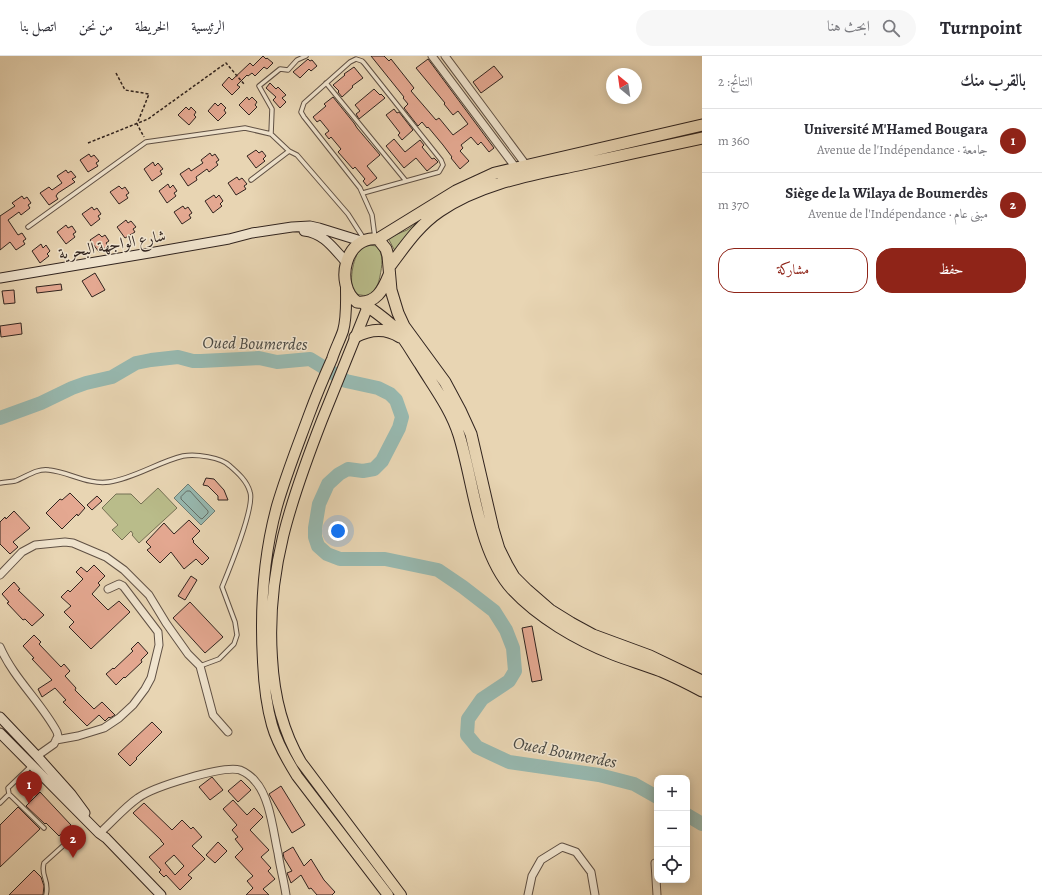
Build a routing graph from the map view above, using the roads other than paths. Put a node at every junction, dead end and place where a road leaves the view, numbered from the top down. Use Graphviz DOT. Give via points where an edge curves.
graph roads {
  1 [pos="306,56"];
  2 [pos="432,56"];
  3 [pos="445,56"];
  4 [pos="326,83"];
  5 [pos="702,125"];
  6 [pos="271,134"];
  7 [pos="702,138"];
  8 [pos="289,151"];
  9 [pos="521,167"];
  10 [pos="251,180"];
  11 [pos="406,181"];
  12 [pos="363,193"];
  13 [pos="28,227"];
  14 [pos="229,239"];
  15 [pos="370,240"];
  16 [pos="347,263"];
  17 [pos="389,270"];
  18 [pos="2,276"];
  19 [pos="346,288"];
  20 [pos="367,304"];
  21 [pos="355,337"];
  22 [pos="404,339"];
  23 [pos="0,483"];
  24 [pos="0,575"];
  25 [pos="108,589"];
  26 [pos="0,647"];
  27 [pos="200,666"];
  28 [pos="702,681"];
  29 [pos="702,691"];
  30 [pos="0,717"];
  31 [pos="228,732"];
  32 [pos="0,733"];
  33 [pos="56,740"];
  34 [pos="37,756"];
  35 [pos="32,766"];
  36 [pos="9,794"];
  37 [pos="0,803"];
  38 [pos="44,828"];
  39 [pos="75,834"];
  40 [pos="104,835"];
  41 [pos="656,883"];
  42 [pos="46,895"];
  43 [pos="161,895"];
  44 [pos="286,895"];
  45 [pos="388,895"];
  46 [pos="401,895"];
  47 [pos="528,895"];
  48 [pos="595,895"];
  49 [pos="657,895"];
  1 -- 6 [label="lane" via="297,60 288,70 280,69 259,86 272,110"];
  2 -- 9 [label="street"];
  3 -- 9 [label="street"];
  4 -- 11 [label="lane"];
  4 -- 11 [label="lane" via="352,60 359,59 364,63 442,162 439,172"];
  4 -- 12 [label="lane" via="304,104 302,115"];
  5 -- 9 [label="highway"];
  6 -- 8 [label="lane"];
  6 -- 13 [label="lane" via="245,128 146,142"];
  7 -- 17 [label="highway" via="519,178 474,193 428,220 416,231"];
  8 -- 10 [label="lane"];
  8 -- 15 [label="lane" via="297,155"];
  9 -- 15 [label="highway" via="495,173 456,190"];
  11 -- 12 [label="lane"];
  12 -- 15 [label="lane" via="372,215"];
  14 -- 15 [label="main road, شارع الواجهة البحرية" via="252,233 310,226"];
  14 -- 16 [label="main road, شارع الواجهة البحرية" via="239,240 294,231 311,232 325,239"];
  14 -- 18 [label="main road, شارع الواجهة البحرية"];
  15 -- 16 [label="highway" via="353,250"];
  15 -- 17 [label="highway" via="386,249"];
  16 -- 19 [label="highway"];
  17 -- 20 [label="highway" via="383,289"];
  17 -- 28 [label="highway" via="394,301 404,326 445,382 471,434 493,530 499,549 514,577 550,610 571,623 593,635 650,656"];
  19 -- 20 [label="highway" via="357,302"];
  19 -- 45 [label="main road" via="345,323 292,459 277,508 264,574 262,652 268,709 278,741 297,776"];
  20 -- 21 [label="main road"];
  20 -- 22 [label="highway" via="389,322"];
  21 -- 22 [label="highway" via="365,332 385,330"];
  21 -- 46 [label="main road" via="297,486 280,546 273,587 273,674 280,716 292,747"];
  22 -- 29 [label="highway" via="453,420 487,545 501,574 511,587 524,601 555,625 612,654 661,671"];
  23 -- 27 [label="lane" via="15,481 31,473 48,469 88,481 108,482 184,456 203,456 226,462 242,476 250,492 250,506 222,587 237,635 234,644 219,659"];
  24 -- 27 [label="street" via="22,552 35,545 73,543 106,558 124,570 149,594 170,629"];
  25 -- 33 [label="street" via="118,584 122,586 158,632 159,645 151,678 133,705 104,728"];
  26 -- 33 [label="street" via="55,729 58,736"];
  27 -- 31 [label="street" via="213,715"];
  30 -- 34 [label="main road"];
  32 -- 35 [label="main road"];
  33 -- 34 [label="street"];
  34 -- 40 [label="main road"];
  35 -- 36 [label="lane" via="8,788"];
  35 -- 40 [label="main road" via="99,833"];
  36 -- 37 [label="lane"];
  36 -- 38 [label="lane"];
  39 -- 42 [label="lane" via="44,863 42,869 48,887"];
  40 -- 43 [label="main road"];
  40 -- 44 [label="street" via="138,798 151,790 176,781 224,770 240,770 260,786 270,814"];
  41 -- 49 [label="street"];
  47 -- 48 [label="street" via="532,876 541,860 562,847 576,852 591,872"];
}
